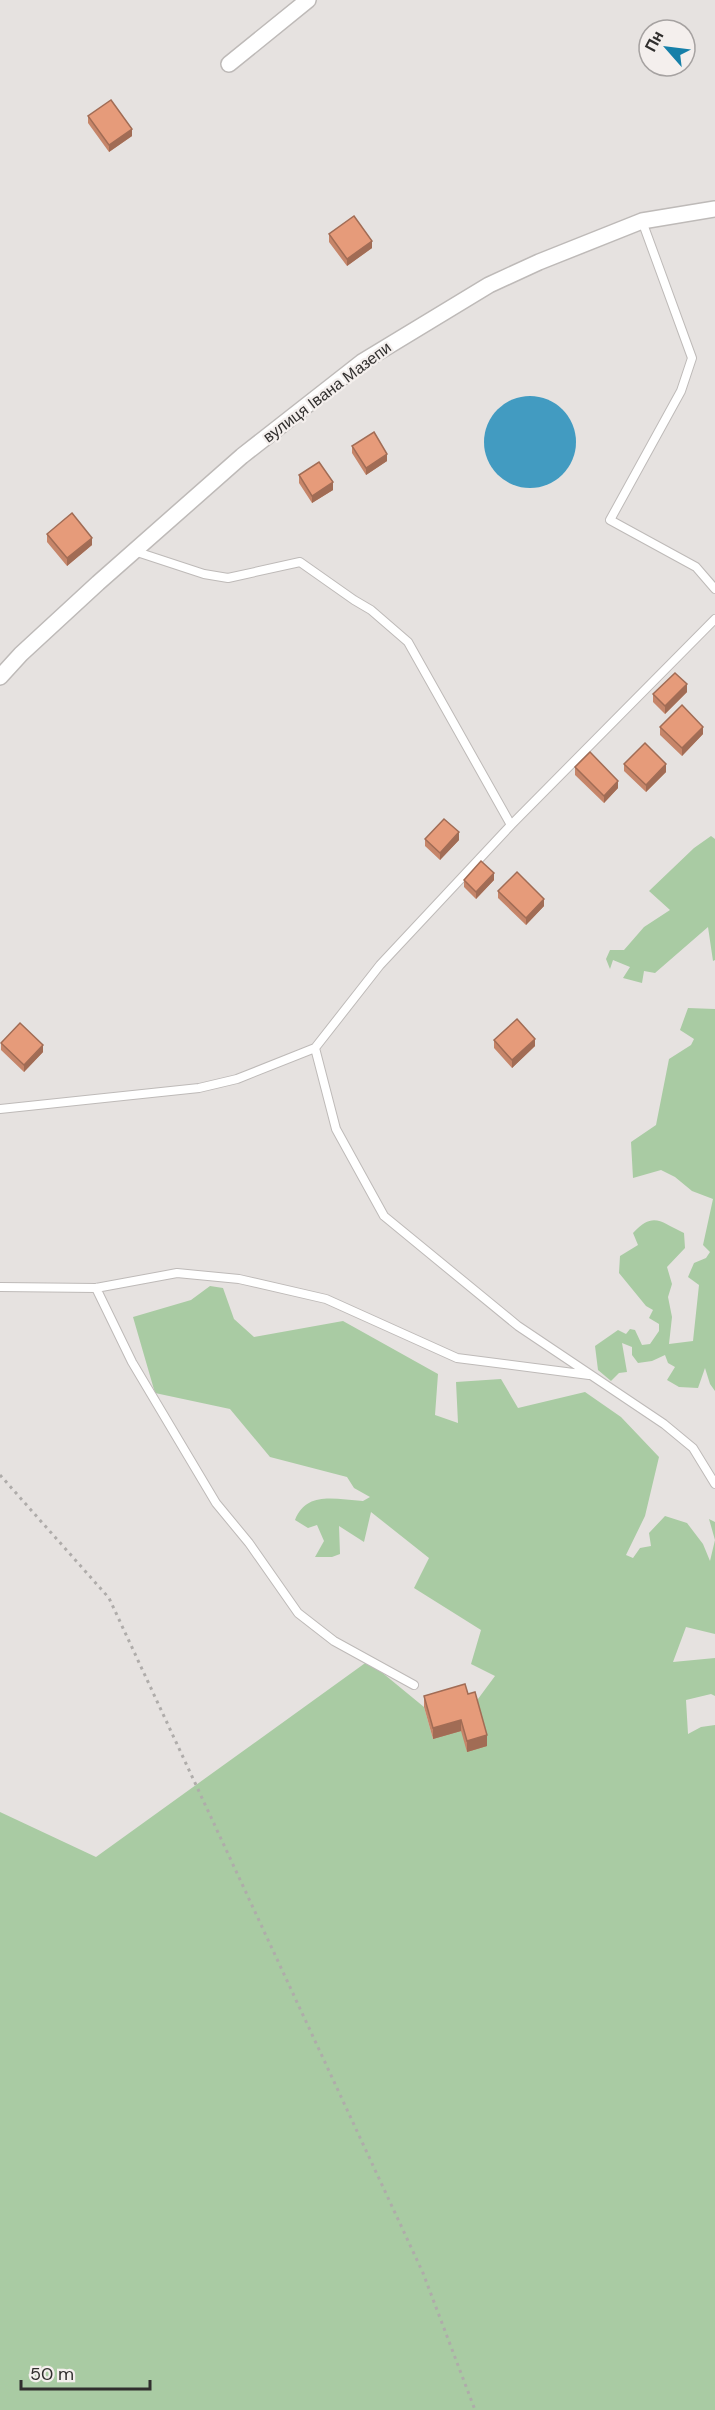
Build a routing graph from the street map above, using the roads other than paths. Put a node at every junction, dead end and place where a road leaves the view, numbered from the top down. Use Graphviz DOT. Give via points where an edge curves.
graph roads {
  1 [pos="308,0"];
  2 [pos="229,64"];
  3 [pos="715,209"];
  4 [pos="642,221"];
  5 [pos="134,551"];
  6 [pos="715,590"];
  7 [pos="715,620"];
  8 [pos="0,677"];
  9 [pos="511,825"];
  10 [pos="315,1048"];
  11 [pos="0,1109"];
  12 [pos="0,1287"];
  13 [pos="96,1288"];
  14 [pos="592,1375"];
  15 [pos="715,1484"];
  16 [pos="414,1685"];
  1 -- 2 [label="street"];
  3 -- 4 [label="street, вулиця Івана Мазепи"];
  4 -- 5 [label="street, вулиця Івана Мазепи" via="489,285 362,362 242,456"];
  4 -- 6 [label="lane" via="692,358 681,391 610,520 696,567"];
  5 -- 8 [label="street, вулиця Івана Мазепи"];
  5 -- 9 [label="lane" via="228,578 300,562 371,609 408,642"];
  7 -- 9 [label="lane"];
  9 -- 10 [label="lane" via="380,965"];
  10 -- 11 [label="lane" via="237,1079 198,1088"];
  10 -- 14 [label="lane" via="336,1129 384,1216 518,1326"];
  12 -- 13 [label="lane"];
  13 -- 14 [label="lane" via="177,1273 239,1279 326,1299 457,1358"];
  13 -- 16 [label="lane" via="132,1362 216,1503 297,1613 334,1641"];
  14 -- 15 [label="lane" via="693,1448"];
}
